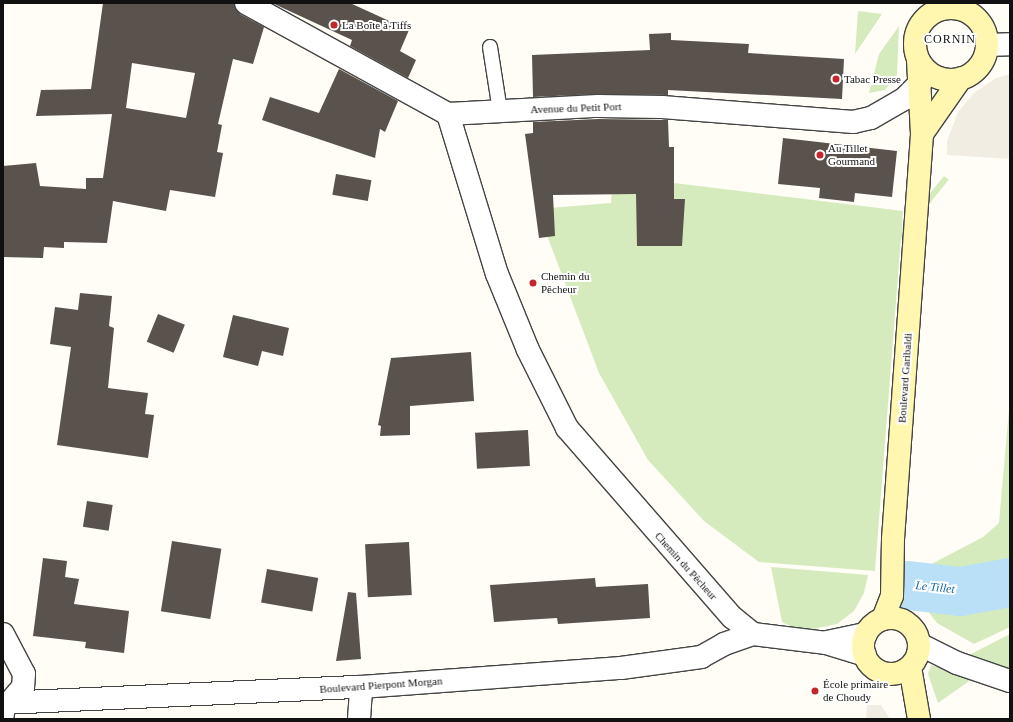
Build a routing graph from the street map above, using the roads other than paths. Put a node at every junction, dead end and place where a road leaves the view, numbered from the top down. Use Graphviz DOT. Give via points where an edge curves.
graph roads {
  1 [pos="246,3"];
  2 [pos="956,6"];
  3 [pos="925,10"];
  4 [pos="1010,44"];
  5 [pos="987,45"];
  6 [pos="490,47"];
  7 [pos="918,59"];
  8 [pos="961,78"];
  9 [pos="920,82"];
  10 [pos="500,111"];
  11 [pos="448,114"];
  12 [pos="922,134"];
  13 [pos="891,619"];
  14 [pos="3,634"];
  15 [pos="758,636"];
  16 [pos="865,644"];
  17 [pos="919,644"];
  18 [pos="903,671"];
  19 [pos="1010,681"];
  20 [pos="361,687"];
  21 [pos="6,708"];
  22 [pos="359,719"];
  23 [pos="916,719"];
  24 [pos="919,719"];
  1 -- 11 [label="street"];
  2 -- 3 [label="main road"];
  2 -- 5 [label="main road" via="968,11 982,25"];
  3 -- 7 [label="main road" via="915,37"];
  4 -- 5 [label="street"];
  5 -- 8 [label="main road" via="980,66"];
  6 -- 10 [label="lane"];
  7 -- 8 [label="main road" via="932,74 941,78"];
  7 -- 9 [label="main road, Boulevard Garibaldi"];
  8 -- 12 [label="main road"];
  9 -- 10 [label="street, Avenue du Petit Port" via="904,99 871,118 853,122 662,107 598,106"];
  9 -- 12 [label="main road, Boulevard Garibaldi"];
  10 -- 11 [label="street, Avenue du Petit Port"];
  11 -- 15 [label="street, Chemin du Pêcheur" via="496,274 528,350 567,428 727,612"];
  12 -- 13 [label="main road, Boulevard Garibaldi" via="893,539"];
  13 -- 16 [label="main road"];
  13 -- 17 [label="main road" via="913,628"];
  14 -- 21 [label="street" via="24,674 23,688"];
  15 -- 16 [label="street"];
  15 -- 20 [label="street, Boulevard Pierpont Morgan" via="693,658 621,668"];
  16 -- 18 [label="main road" via="880,672"];
  17 -- 18 [label="main road" via="916,661"];
  17 -- 19 [label="street" via="957,663"];
  18 -- 23 [label="main road"];
  18 -- 24 [label="main road"];
  20 -- 21 [label="street, Boulevard Pierpont Morgan"];
  20 -- 22 [label="street"];
}
